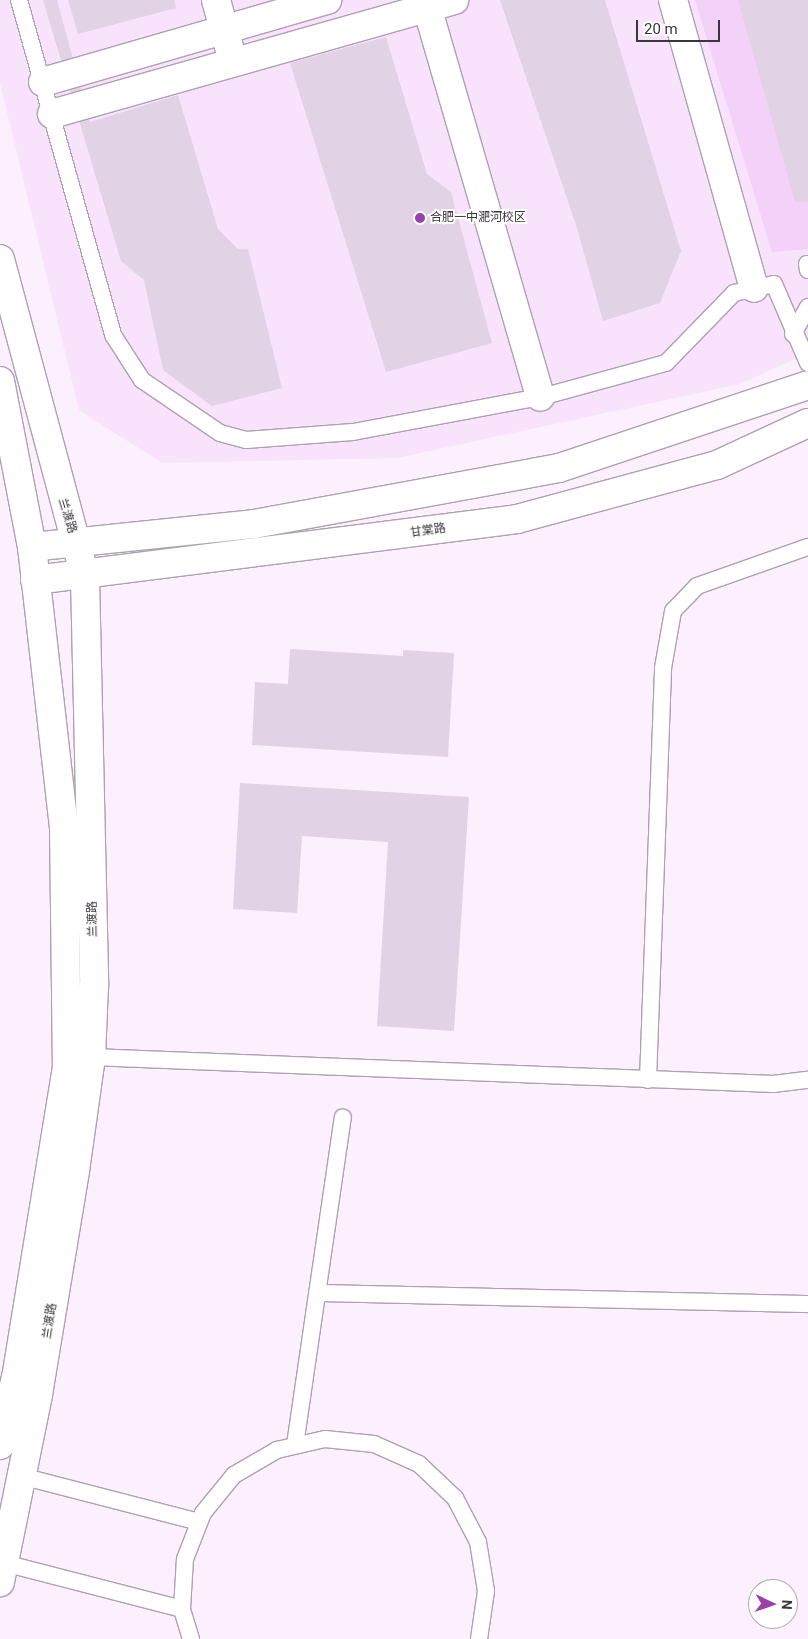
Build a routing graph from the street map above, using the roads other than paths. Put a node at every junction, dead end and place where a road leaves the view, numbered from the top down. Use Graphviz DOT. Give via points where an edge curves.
graph roads {
  1 [pos="19,0"];
  2 [pos="216,0"];
  3 [pos="327,0"];
  4 [pos="454,0"];
  5 [pos="673,0"];
  6 [pos="426,4"];
  7 [pos="234,62"];
  8 [pos="43,82"];
  9 [pos="52,114"];
  10 [pos="0,259"];
  11 [pos="754,288"];
  12 [pos="808,307"];
  13 [pos="792,334"];
  14 [pos="808,363"];
  15 [pos="0,381"];
  16 [pos="808,385"];
  17 [pos="540,397"];
  18 [pos="808,423"];
  19 [pos="75,543"];
  20 [pos="32,547"];
  21 [pos="808,547"];
  22 [pos="85,577"];
  23 [pos="35,580"];
  24 [pos="92,1057"];
  25 [pos="648,1080"];
  26 [pos="808,1080"];
  27 [pos="343,1117"];
  28 [pos="317,1293"];
  29 [pos="808,1304"];
  30 [pos="0,1445"];
  31 [pos="295,1446"];
  32 [pos="21,1476"];
  33 [pos="199,1522"];
  34 [pos="2,1573"];
  35 [pos="182,1609"];
  36 [pos="191,1639"];
  37 [pos="479,1639"];
  1 -- 8 [label="lane"];
  2 -- 7 [label="street"];
  3 -- 8 [label="street"];
  4 -- 6 [label="street"];
  5 -- 11 [label="street"];
  6 -- 7 [label="street"];
  6 -- 17 [label="street"];
  7 -- 9 [label="street"];
  8 -- 9 [label="lane"];
  9 -- 17 [label="lane" via="113,335 142,380 220,433 246,440 353,432"];
  10 -- 19 [label="street, 兰渡路"];
  11 -- 13 [label="lane" via="774,284"];
  11 -- 17 [label="lane" via="734,292 666,364"];
  12 -- 13 [label="lane"];
  13 -- 14 [label="lane"];
  15 -- 20 [label="street, 兰渡路"];
  16 -- 19 [label="street" via="560,468 254,524"];
  18 -- 22 [label="street, 甘棠路" via="718,465 517,519"];
  19 -- 20 [label="street"];
  19 -- 22 [label="street, 兰渡路"];
  20 -- 23 [label="street, 兰渡路"];
  21 -- 25 [label="lane" via="697,586 673,611 663,668"];
  22 -- 23 [label="street, 甘棠路"];
  22 -- 24 [label="street, 兰渡路" via="94,976"];
  23 -- 30 [label="street, 兰渡路" via="64,827 67,1068 16,1377"];
  24 -- 25 [label="lane"];
  24 -- 32 [label="street, 兰渡路"];
  25 -- 26 [label="lane" via="773,1084"];
  27 -- 28 [label="lane"];
  28 -- 29 [label="lane"];
  28 -- 31 [label="lane"];
  31 -- 33 [label="lane" via="277,1450 234,1475"];
  31 -- 37 [label="lane" via="325,1439 374,1444 418,1464 455,1498 478,1542 486,1591"];
  32 -- 33 [label="lane"];
  32 -- 34 [label="street, 兰渡路"];
  33 -- 35 [label="lane" via="185,1559"];
  34 -- 35 [label="lane"];
  35 -- 36 [label="lane"];
}
